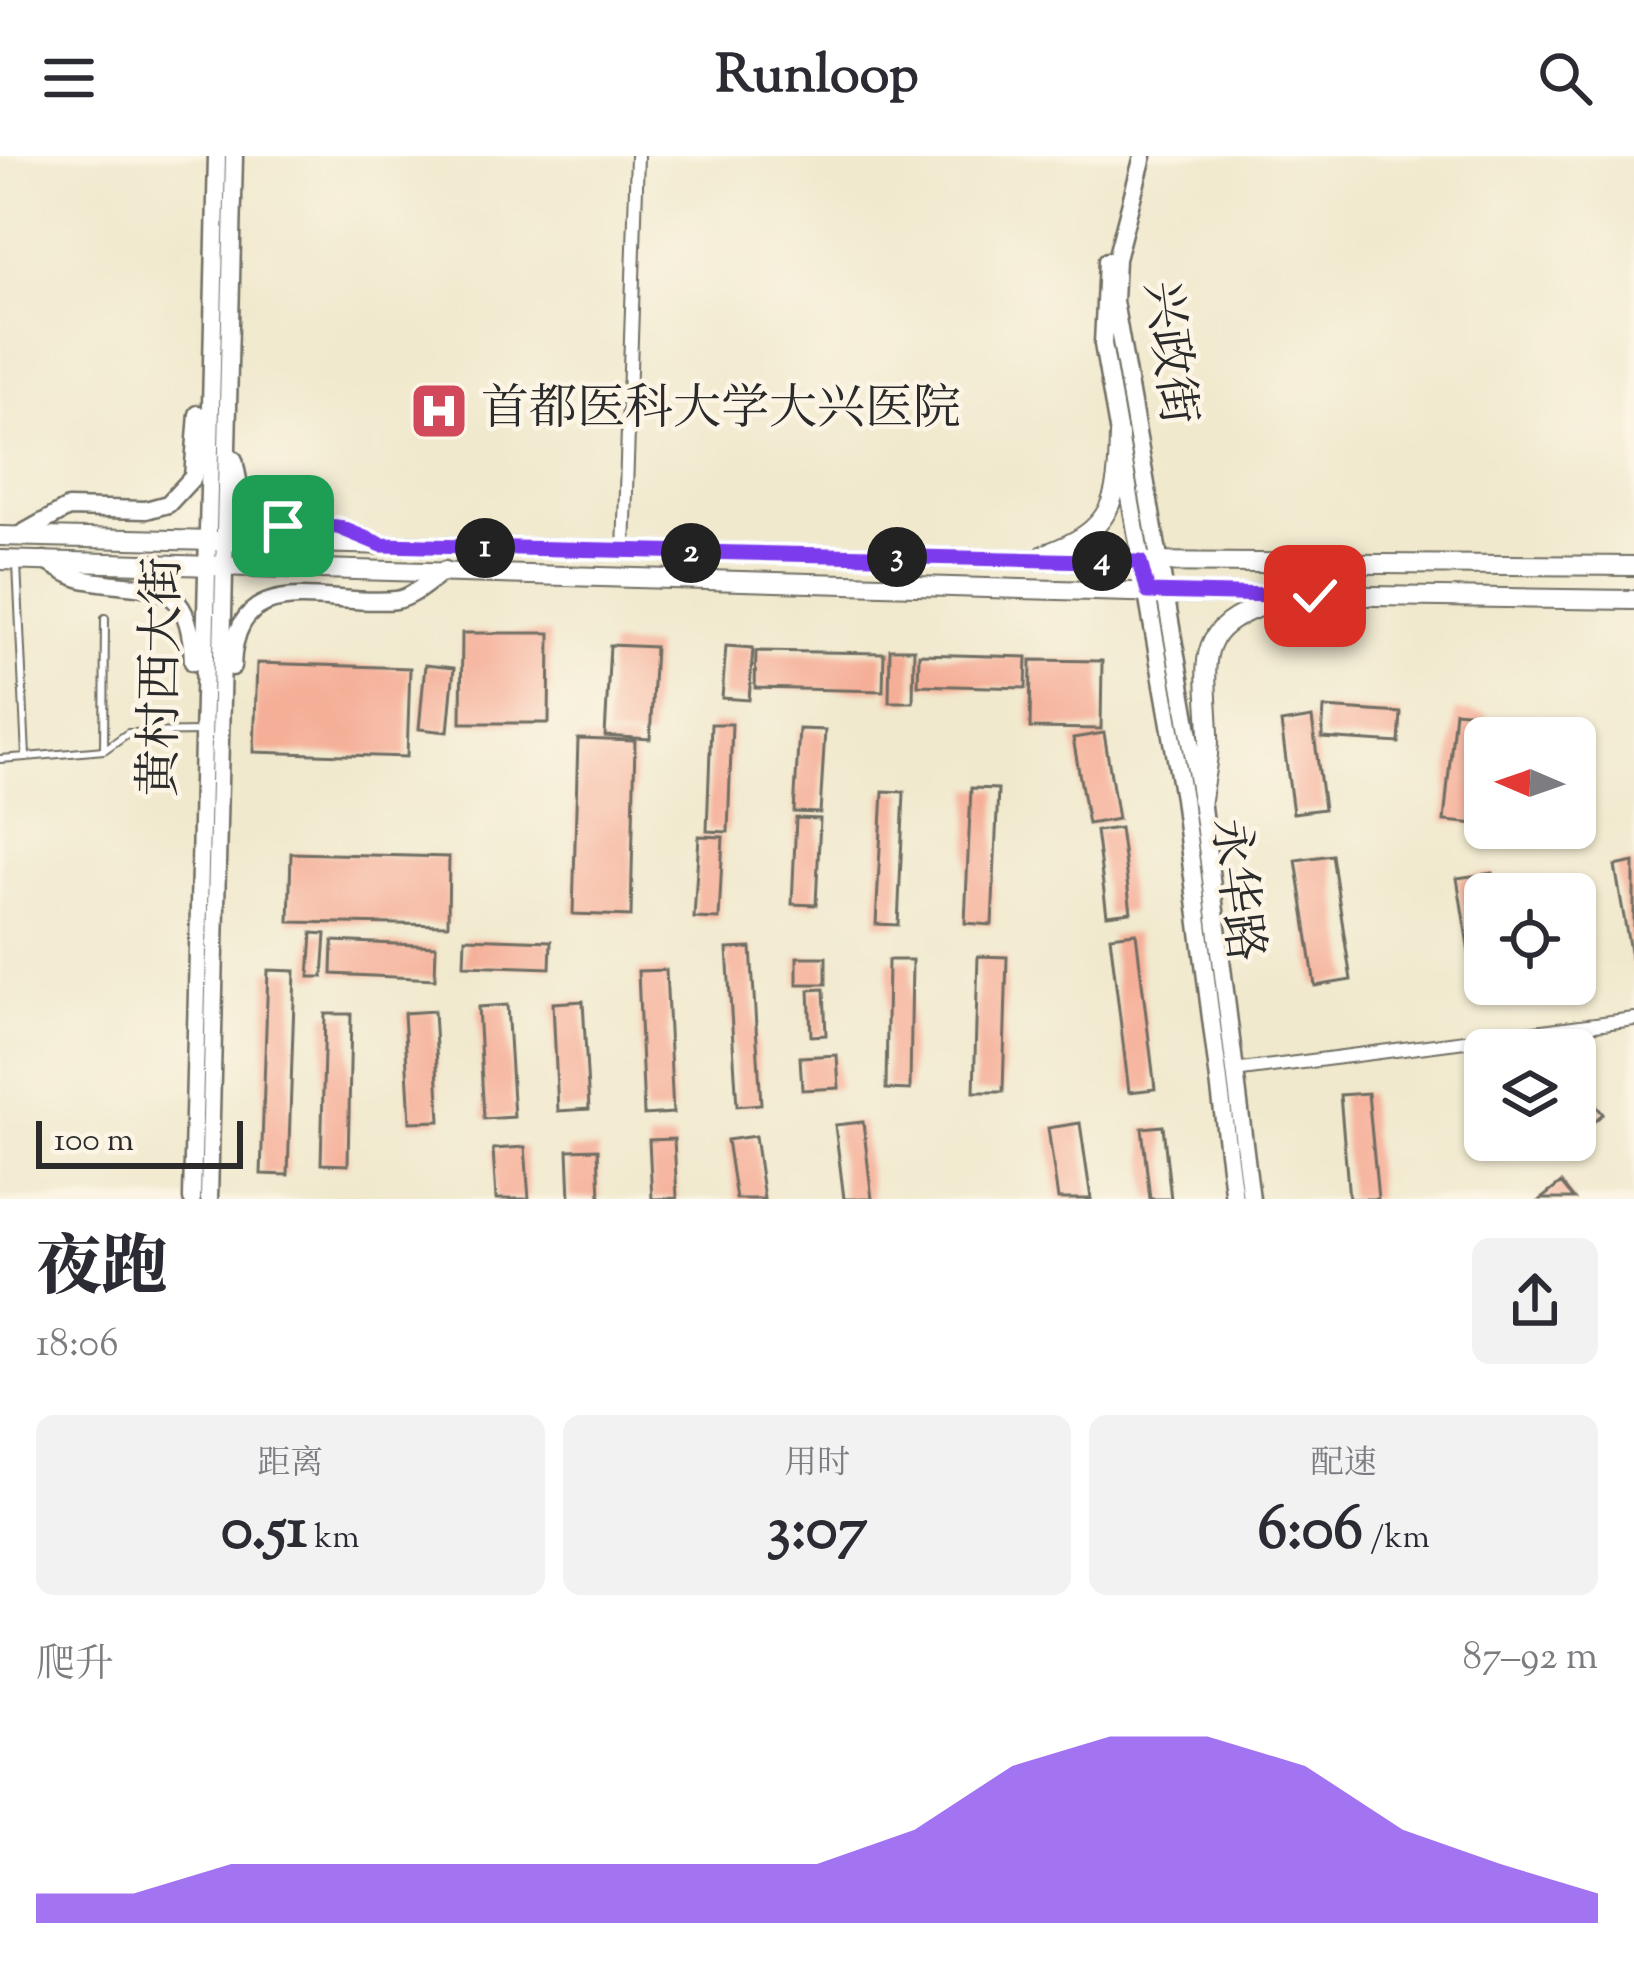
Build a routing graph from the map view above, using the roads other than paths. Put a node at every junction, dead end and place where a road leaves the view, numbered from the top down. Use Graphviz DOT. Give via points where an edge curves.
graph roads {
  1 [pos="217,156"];
  2 [pos="234,156"];
  3 [pos="637,156"];
  4 [pos="1138,156"];
  5 [pos="211,362"];
  6 [pos="227,401"];
  7 [pos="1119,435"];
  8 [pos="9,536"];
  9 [pos="215,538"];
  10 [pos="382,545"];
  11 [pos="624,552"];
  12 [pos="1031,559"];
  13 [pos="8,560"];
  14 [pos="43,560"];
  15 [pos="1150,562"];
  16 [pos="1634,566"];
  17 [pos="214,569"];
  18 [pos="445,570"];
  19 [pos="1157,592"];
  20 [pos="1315,596"];
  21 [pos="1634,600"];
  22 [pos="105,618"];
  23 [pos="202,706"];
  24 [pos="220,720"];
  25 [pos="202,732"];
  26 [pos="104,750"];
  27 [pos="26,757"];
  28 [pos="0,760"];
  29 [pos="1201,799"];
  30 [pos="1634,1019"];
  31 [pos="1234,1071"];
  32 [pos="192,1199"];
  33 [pos="209,1199"];
  34 [pos="1234,1199"];
  35 [pos="1251,1199"];
  1 -- 5 [label="street, 黄村西大街"];
  2 -- 6 [label="street, 黄村西大街"];
  3 -- 11 [label="street"];
  4 -- 7 [label="street, 兴政街" via="1101,302"];
  4 -- 15 [label="street, 兴政街" via="1114,301"];
  5 -- 8 [label="street" via="199,395 196,466 177,497 146,510 68,508"];
  5 -- 9 [label="street, 黄村西大街"];
  6 -- 9 [label="street, 黄村西大街"];
  6 -- 10 [label="street" via="238,485 259,514 283,526 338,527"];
  7 -- 12 [label="main road" via="1113,503 1100,524"];
  7 -- 15 [label="street, 兴政街"];
  8 -- 9 [label="main road"];
  9 -- 10 [label="main road"];
  9 -- 17 [label="street, 黄村西大街"];
  10 -- 11 [label="main road"];
  11 -- 12 [label="main road"];
  12 -- 15 [label="main road"];
  13 -- 14 [label="main road"];
  13 -- 27 [label="lane"];
  14 -- 17 [label="main road"];
  14 -- 23 [label="street" via="82,580 146,584 172,595 187,619"];
  15 -- 16 [label="main road"];
  15 -- 19 [label="street"];
  17 -- 18 [label="main road"];
  17 -- 23 [label="street, 黄村西大街"];
  17 -- 24 [label="street, 黄村西大街"];
  18 -- 19 [label="main road"];
  18 -- 24 [label="street" via="401,600 270,598 249,611 238,626"];
  19 -- 20 [label="main road"];
  19 -- 29 [label="street, 永华路"];
  19 -- 34 [label="street, 永华路"];
  20 -- 21 [label="main road"];
  20 -- 29 [label="main road" via="1248,610 1207,646 1210,739"];
  22 -- 26 [label="lane"];
  23 -- 25 [label="street, 黄村西大街"];
  24 -- 33 [label="street, 黄村西大街"];
  25 -- 26 [label="lane" via="128,733"];
  25 -- 32 [label="street, 黄村西大街"];
  26 -- 27 [label="lane"];
  27 -- 28 [label="lane"];
  29 -- 31 [label="street, 永华路"];
  30 -- 31 [label="street"];
  31 -- 35 [label="street, 永华路"];
}
